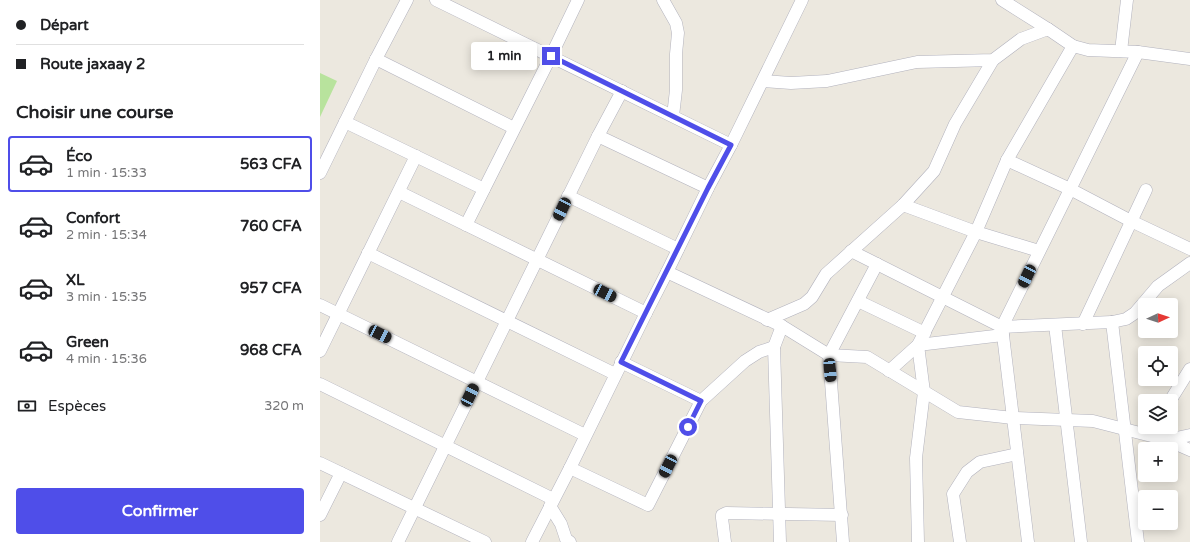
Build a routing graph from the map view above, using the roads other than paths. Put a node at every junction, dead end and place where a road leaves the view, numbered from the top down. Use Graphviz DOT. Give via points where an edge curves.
graph roads {
  1 [pos="407,0"];
  2 [pos="436,0"];
  3 [pos="578,0"];
  4 [pos="663,0"];
  5 [pos="802,0"];
  6 [pos="1002,0"];
  7 [pos="1124,3"];
  8 [pos="1048,29"];
  9 [pos="1073,46"];
  10 [pos="1121,51"];
  11 [pos="1138,52"];
  12 [pos="551,56"];
  13 [pos="376,59"];
  14 [pos="993,60"];
  15 [pos="1190,60"];
  16 [pos="762,81"];
  17 [pos="622,91"];
  18 [pos="673,116"];
  19 [pos="345,122"];
  20 [pos="514,128"];
  21 [pos="598,136"];
  22 [pos="731,145"];
  23 [pos="325,149"];
  24 [pos="416,156"];
  25 [pos="1007,160"];
  26 [pos="320,173"];
  27 [pos="708,188"];
  28 [pos="484,189"];
  29 [pos="1070,189"];
  30 [pos="1146,190"];
  31 [pos="399,192"];
  32 [pos="568,196"];
  33 [pos="903,205"];
  34 [pos="1131,220"];
  35 [pos="466,225"];
  36 [pos="976,232"];
  37 [pos="678,248"];
  38 [pos="1190,249"];
  39 [pos="851,251"];
  40 [pos="1039,251"];
  41 [pos="368,253"];
  42 [pos="537,261"];
  43 [pos="1190,263"];
  44 [pos="877,264"];
  45 [pos="667,272"];
  46 [pos="943,298"];
  47 [pos="858,301"];
  48 [pos="320,305"];
  49 [pos="646,313"];
  50 [pos="339,314"];
  51 [pos="767,320"];
  52 [pos="507,321"];
  53 [pos="1112,322"];
  54 [pos="1083,324"];
  55 [pos="1055,325"];
  56 [pos="782,326"];
  57 [pos="1002,331"];
  58 [pos="925,333"];
  59 [pos="918,345"];
  60 [pos="774,347"];
  61 [pos="320,351"];
  62 [pos="829,355"];
  63 [pos="621,362"];
  64 [pos="1190,369"];
  65 [pos="889,371"];
  66 [pos="615,374"];
  67 [pos="477,382"];
  68 [pos="320,384"];
  69 [pos="924,392"];
  70 [pos="1174,394"];
  71 [pos="701,401"];
  72 [pos="1013,418"];
  73 [pos="1066,420"];
  74 [pos="1125,429"];
  75 [pos="1138,430"];
  76 [pos="1156,434"];
  77 [pos="585,435"];
  78 [pos="1190,435"];
  79 [pos="1167,440"];
  80 [pos="445,446"];
  81 [pos="1190,450"];
  82 [pos="1017,454"];
  83 [pos="320,462"];
  84 [pos="570,468"];
  85 [pos="341,473"];
  86 [pos="551,503"];
  87 [pos="414,508"];
  88 [pos="320,514"];
  89 [pos="780,514"];
  90 [pos="842,515"];
  91 [pos="398,542"];
  92 [pos="486,542"];
  93 [pos="532,542"];
  94 [pos="570,542"];
  95 [pos="725,542"];
  96 [pos="780,542"];
  97 [pos="843,542"];
  98 [pos="918,542"];
  99 [pos="960,542"];
  100 [pos="1028,542"];
  101 [pos="1081,542"];
  102 [pos="1138,542"];
  1 -- 13 [label="street"];
  2 -- 12 [label="street"];
  3 -- 12 [label="street"];
  4 -- 18 [label="street" via="676,23 678,33"];
  5 -- 16 [label="street"];
  6 -- 8 [label="street"];
  7 -- 10 [label="street"];
  8 -- 9 [label="street"];
  8 -- 14 [label="street" via="1021,39"];
  9 -- 10 [label="street" via="1088,50"];
  9 -- 25 [label="street"];
  10 -- 11 [label="street"];
  11 -- 15 [label="street"];
  11 -- 29 [label="street"];
  12 -- 17 [label="street"];
  12 -- 20 [label="street"];
  13 -- 19 [label="street"];
  13 -- 20 [label="street"];
  14 -- 16 [label="street" via="917,62 826,81"];
  14 -- 33 [label="street" via="955,124 934,171"];
  16 -- 22 [label="street"];
  17 -- 18 [label="street"];
  17 -- 21 [label="street"];
  18 -- 22 [label="street"];
  19 -- 23 [label="street"];
  19 -- 24 [label="street"];
  20 -- 28 [label="street"];
  21 -- 27 [label="street"];
  21 -- 32 [label="street"];
  22 -- 27 [label="street"];
  23 -- 26 [label="street"];
  24 -- 28 [label="street"];
  24 -- 31 [label="street"];
  25 -- 29 [label="street"];
  25 -- 36 [label="street"];
  27 -- 37 [label="street"];
  28 -- 35 [label="street"];
  29 -- 34 [label="street"];
  29 -- 40 [label="street"];
  30 -- 34 [label="street"];
  31 -- 35 [label="street"];
  31 -- 41 [label="street"];
  32 -- 37 [label="street"];
  32 -- 42 [label="street"];
  33 -- 36 [label="street"];
  33 -- 39 [label="street"];
  34 -- 38 [label="street"];
  34 -- 54 [label="street"];
  35 -- 42 [label="street"];
  36 -- 40 [label="street"];
  36 -- 46 [label="street"];
  37 -- 45 [label="street"];
  39 -- 44 [label="street"];
  39 -- 51 [label="street" via="826,274 812,297 804,304"];
  40 -- 57 [label="street"];
  41 -- 50 [label="street"];
  41 -- 52 [label="street"];
  42 -- 49 [label="street"];
  42 -- 52 [label="street"];
  43 -- 53 [label="street" via="1158,286 1135,313 1126,319"];
  44 -- 46 [label="street"];
  44 -- 47 [label="street"];
  45 -- 49 [label="street"];
  45 -- 51 [label="street"];
  46 -- 57 [label="street"];
  46 -- 58 [label="street"];
  47 -- 58 [label="street"];
  47 -- 62 [label="street"];
  48 -- 50 [label="street"];
  49 -- 63 [label="street"];
  50 -- 61 [label="street"];
  50 -- 67 [label="street"];
  51 -- 56 [label="street"];
  52 -- 66 [label="street"];
  52 -- 67 [label="street"];
  53 -- 54 [label="street"];
  53 -- 74 [label="street"];
  54 -- 55 [label="street"];
  55 -- 57 [label="street"];
  55 -- 73 [label="street"];
  56 -- 60 [label="street"];
  56 -- 62 [label="street"];
  57 -- 59 [label="street"];
  57 -- 72 [label="street"];
  58 -- 59 [label="street"];
  59 -- 65 [label="street"];
  59 -- 69 [label="street"];
  60 -- 71 [label="street" via="759,352 745,361"];
  60 -- 89 [label="street"];
  62 -- 65 [label="street" via="867,357"];
  62 -- 90 [label="street"];
  63 -- 66 [label="street"];
  63 -- 71 [label="street"];
  64 -- 70 [label="street"];
  65 -- 69 [label="street"];
  66 -- 77 [label="street"];
  67 -- 77 [label="street"];
  67 -- 80 [label="street"];
  68 -- 80 [label="street"];
  69 -- 72 [label="street" via="958,412"];
  69 -- 98 [label="street" via="916,458"];
  71 -- 84 [label="street" via="648,505"];
  72 -- 73 [label="street"];
  72 -- 82 [label="street"];
  73 -- 74 [label="street" via="1093,421"];
  73 -- 101 [label="street"];
  74 -- 75 [label="street"];
  74 -- 102 [label="street"];
  76 -- 79 [label="street"];
  77 -- 84 [label="street"];
  78 -- 79 [label="street"];
  79 -- 81 [label="street"];
  80 -- 86 [label="street"];
  80 -- 87 [label="street"];
  82 -- 99 [label="street" via="980,462 967,472 953,494"];
  82 -- 100 [label="street"];
  83 -- 85 [label="street"];
  84 -- 86 [label="street"];
  85 -- 87 [label="street"];
  85 -- 88 [label="street"];
  86 -- 93 [label="street"];
  86 -- 94 [label="street" via="566,539"];
  87 -- 91 [label="street"];
  87 -- 92 [label="street"];
  89 -- 90 [label="street"];
  89 -- 95 [label="street" via="722,515"];
  89 -- 96 [label="street"];
  90 -- 97 [label="street"];
}
